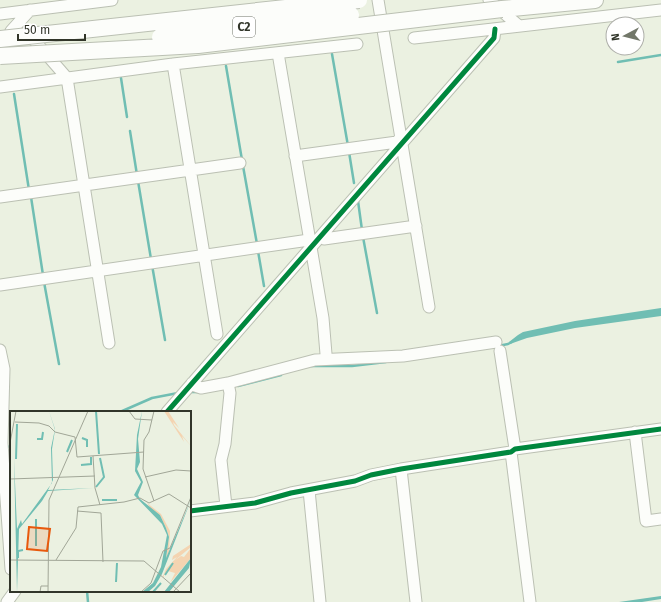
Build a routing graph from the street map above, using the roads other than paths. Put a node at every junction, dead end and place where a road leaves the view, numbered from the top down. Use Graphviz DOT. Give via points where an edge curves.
graph roads {
  1 [pos="112,0"];
  2 [pos="299,0"];
  3 [pos="359,0"];
  4 [pos="378,0"];
  5 [pos="488,0"];
  6 [pos="595,0"];
  7 [pos="269,1"];
  8 [pos="54,3"];
  9 [pos="30,10"];
  10 [pos="661,10"];
  11 [pos="0,14"];
  12 [pos="519,26"];
  13 [pos="98,29"];
  14 [pos="495,29"];
  15 [pos="9,33"];
  16 [pos="414,38"];
  17 [pos="357,44"];
  18 [pos="278,53"];
  19 [pos="0,55"];
  20 [pos="173,64"];
  21 [pos="66,78"];
  22 [pos="0,87"];
  23 [pos="402,141"];
  24 [pos="296,156"];
  25 [pos="240,163"];
  26 [pos="191,170"];
  27 [pos="84,185"];
  28 [pos="0,197"];
  29 [pos="416,226"];
  30 [pos="321,237"];
  31 [pos="310,244"];
  32 [pos="205,255"];
  33 [pos="97,270"];
  34 [pos="0,285"];
  35 [pos="429,307"];
  36 [pos="217,334"];
  37 [pos="109,343"];
  38 [pos="0,350"];
  39 [pos="326,354"];
  40 [pos="229,386"];
  41 [pos="186,390"];
  42 [pos="168,411"];
  43 [pos="661,429"];
  44 [pos="635,432"];
  45 [pos="5,449"];
  46 [pos="513,451"];
  47 [pos="401,469"];
  48 [pos="309,490"];
  49 [pos="226,506"];
  50 [pos="191,511"];
  51 [pos="4,514"];
  52 [pos="661,519"];
  53 [pos="10,561"];
  54 [pos="320,602"];
  55 [pos="416,602"];
  56 [pos="530,602"];
  1 -- 8 [label="street"];
  2 -- 7 [label="highway"];
  3 -- 13 [label="highway, C2, bridge"];
  4 -- 23 [label="street"];
  5 -- 12 [label="street"];
  5 -- 19 [label="highway, C2, bridge"];
  6 -- 19 [label="highway, bridge" via="198,44"];
  7 -- 13 [label="highway, bridge"];
  7 -- 15 [label="highway"];
  8 -- 9 [label="street"];
  9 -- 11 [label="street"];
  9 -- 15 [label="street"];
  10 -- 12 [label="street"];
  12 -- 14 [label="street"];
  13 -- 15 [label="highway, C2, bridge"];
  14 -- 16 [label="street"];
  14 -- 23 [label="street" via="494,38"];
  15 -- 21 [label="street"];
  17 -- 18 [label="street"];
  18 -- 20 [label="street"];
  18 -- 24 [label="street"];
  20 -- 21 [label="street"];
  20 -- 26 [label="street"];
  21 -- 22 [label="street"];
  21 -- 27 [label="street"];
  23 -- 24 [label="street"];
  23 -- 29 [label="street"];
  23 -- 30 [label="street"];
  24 -- 31 [label="street"];
  25 -- 26 [label="street"];
  26 -- 27 [label="street"];
  26 -- 32 [label="street"];
  27 -- 28 [label="street"];
  27 -- 33 [label="street"];
  29 -- 30 [label="street" via="324,239"];
  29 -- 35 [label="street"];
  30 -- 31 [label="street"];
  31 -- 32 [label="street"];
  31 -- 39 [label="street" via="323,318"];
  31 -- 41 [label="street"];
  32 -- 33 [label="street"];
  32 -- 36 [label="street"];
  33 -- 34 [label="street"];
  33 -- 37 [label="street"];
  38 -- 45 [label="street" via="4,370"];
  40 -- 41 [label="street" via="195,386"];
  40 -- 46 [label="street" via="315,360 403,356 498,347"];
  40 -- 49 [label="street" via="225,444 221,460"];
  41 -- 42 [label="street"];
  43 -- 44 [label="street"];
  44 -- 46 [label="street"];
  44 -- 52 [label="street" via="646,521"];
  45 -- 51 [label="street"];
  46 -- 47 [label="street"];
  46 -- 56 [label="street"];
  47 -- 48 [label="street"];
  47 -- 55 [label="street"];
  48 -- 49 [label="street" via="255,503"];
  48 -- 54 [label="street"];
  49 -- 50 [label="street"];
  51 -- 53 [label="street"];
}
